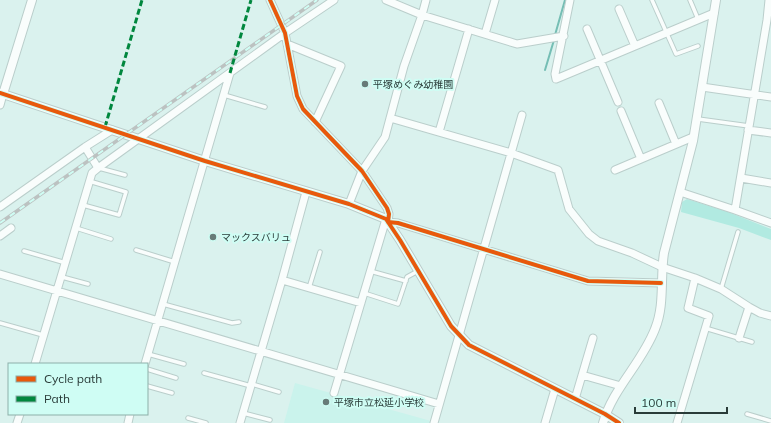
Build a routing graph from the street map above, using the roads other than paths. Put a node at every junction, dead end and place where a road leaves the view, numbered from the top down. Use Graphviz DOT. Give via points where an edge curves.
graph roads {
  1 [pos="32,0"];
  2 [pos="270,0"];
  3 [pos="334,0"];
  4 [pos="386,0"];
  5 [pos="426,0"];
  6 [pos="495,0"];
  7 [pos="570,0"];
  8 [pos="652,0"];
  9 [pos="690,0"];
  10 [pos="716,0"];
  11 [pos="770,0"];
  12 [pos="619,9"];
  13 [pos="714,13"];
  14 [pos="422,15"];
  15 [pos="698,20"];
  16 [pos="469,29"];
  17 [pos="587,29"];
  18 [pos="285,33"];
  19 [pos="666,33"];
  20 [pos="485,34"];
  21 [pos="564,36"];
  22 [pos="287,44"];
  23 [pos="634,46"];
  24 [pos="698,46"];
  25 [pos="600,60"];
  26 [pos="230,73"];
  27 [pos="702,87"];
  28 [pos="2,94"];
  29 [pos="224,95"];
  30 [pos="754,95"];
  31 [pos="771,97"];
  32 [pos="618,102"];
  33 [pos="659,103"];
  34 [pos="0,105"];
  35 [pos="265,107"];
  36 [pos="621,111"];
  37 [pos="522,115"];
  38 [pos="390,118"];
  39 [pos="696,119"];
  40 [pos="315,122"];
  41 [pos="748,128"];
  42 [pos="112,130"];
  43 [pos="439,132"];
  44 [pos="771,133"];
  45 [pos="693,137"];
  46 [pos="139,138"];
  47 [pos="676,144"];
  48 [pos="85,147"];
  49 [pos="511,154"];
  50 [pos="641,159"];
  51 [pos="205,161"];
  52 [pos="98,168"];
  53 [pos="615,170"];
  54 [pos="362,171"];
  55 [pos="125,175"];
  56 [pos="741,178"];
  57 [pos="89,181"];
  58 [pos="771,183"];
  59 [pos="306,192"];
  60 [pos="680,192"];
  61 [pos="349,204"];
  62 [pos="82,205"];
  63 [pos="0,207"];
  64 [pos="735,210"];
  65 [pos="387,220"];
  66 [pos="771,223"];
  67 [pos="11,228"];
  68 [pos="76,228"];
  69 [pos="738,232"];
  70 [pos="0,236"];
  71 [pos="112,239"];
  72 [pos="485,249"];
  73 [pos="136,250"];
  74 [pos="24,251"];
  75 [pos="320,252"];
  76 [pos="175,262"];
  77 [pos="66,263"];
  78 [pos="662,267"];
  79 [pos="370,271"];
  80 [pos="418,271"];
  81 [pos="0,274"];
  82 [pos="62,277"];
  83 [pos="695,278"];
  84 [pos="282,280"];
  85 [pos="406,281"];
  86 [pos="661,283"];
  87 [pos="88,284"];
  88 [pos="309,288"];
  89 [pos="721,289"];
  90 [pos="58,290"];
  91 [pos="364,294"];
  92 [pos="360,303"];
  93 [pos="163,304"];
  94 [pos="749,307"];
  95 [pos="771,316"];
  96 [pos="158,320"];
  97 [pos="239,322"];
  98 [pos="0,323"];
  99 [pos="705,328"];
  100 [pos="44,335"];
  101 [pos="460,336"];
  102 [pos="593,338"];
  103 [pos="739,338"];
  104 [pos="752,342"];
  105 [pos="261,351"];
  106 [pos="148,354"];
  107 [pos="35,363"];
  108 [pos="145,363"];
  109 [pos="184,364"];
  110 [pos="148,369"];
  111 [pos="204,373"];
  112 [pos="339,374"];
  113 [pos="582,375"];
  114 [pos="176,378"];
  115 [pos="252,385"];
  116 [pos="148,386"];
  117 [pos="621,386"];
  118 [pos="554,389"];
  119 [pos="279,392"];
  120 [pos="172,393"];
  121 [pos="334,393"];
  122 [pos="575,399"];
  123 [pos="440,404"];
  124 [pos="244,413"];
  125 [pos="605,414"];
  126 [pos="748,414"];
  127 [pos="188,418"];
  128 [pos="270,420"];
  129 [pos="771,421"];
  130 [pos="206,423"];
  131 [pos="240,423"];
  132 [pos="434,423"];
  133 [pos="544,423"];
  134 [pos="603,423"];
  135 [pos="619,423"];
  136 [pos="677,423"];
  1 -- 28 [label="street"];
  2 -- 18 [label="street"];
  3 -- 18 [label="street"];
  4 -- 14 [label="street"];
  5 -- 14 [label="street"];
  6 -- 20 [label="street"];
  7 -- 21 [label="street"];
  8 -- 19 [label="lane"];
  9 -- 15 [label="lane"];
  10 -- 13 [label="street"];
  11 -- 30 [label="street"];
  12 -- 23 [label="street"];
  13 -- 15 [label="street"];
  13 -- 27 [label="street"];
  14 -- 16 [label="street"];
  14 -- 38 [label="street" via="404,66"];
  15 -- 19 [label="street"];
  16 -- 20 [label="street"];
  16 -- 43 [label="street"];
  17 -- 25 [label="street"];
  18 -- 22 [label="street"];
  18 -- 26 [label="street"];
  19 -- 23 [label="street"];
  19 -- 24 [label="lane" via="676,54"];
  20 -- 21 [label="street" via="517,44"];
  21 -- 25 [label="street" via="556,79"];
  22 -- 40 [label="street" via="298,96 303,109"];
  22 -- 40 [label="street" via="341,66"];
  23 -- 25 [label="street"];
  25 -- 32 [label="street"];
  26 -- 29 [label="street"];
  26 -- 46 [label="street"];
  27 -- 30 [label="street"];
  27 -- 39 [label="street"];
  28 -- 34 [label="street"];
  28 -- 42 [label="street"];
  29 -- 35 [label="lane"];
  29 -- 51 [label="street"];
  30 -- 31 [label="street"];
  30 -- 41 [label="street"];
  33 -- 47 [label="street"];
  36 -- 50 [label="street"];
  37 -- 49 [label="street"];
  38 -- 43 [label="street"];
  38 -- 54 [label="street" via="385,137"];
  39 -- 41 [label="lane"];
  39 -- 45 [label="street"];
  40 -- 54 [label="street"];
  41 -- 44 [label="street"];
  41 -- 56 [label="street"];
  42 -- 46 [label="street"];
  42 -- 48 [label="street"];
  43 -- 49 [label="street"];
  45 -- 47 [label="street"];
  45 -- 60 [label="street"];
  46 -- 51 [label="street"];
  46 -- 52 [label="street"];
  47 -- 50 [label="street"];
  48 -- 52 [label="street"];
  48 -- 63 [label="street"];
  49 -- 72 [label="street"];
  49 -- 78 [label="street" via="558,170 569,209 598,241"];
  50 -- 53 [label="street"];
  51 -- 59 [label="street"];
  51 -- 76 [label="street"];
  52 -- 55 [label="lane"];
  52 -- 57 [label="street" via="92,172"];
  54 -- 61 [label="street"];
  54 -- 65 [label="street" via="387,208"];
  56 -- 58 [label="street"];
  56 -- 64 [label="street"];
  57 -- 62 [label="street"];
  57 -- 62 [label="lane" via="126,192 119,215"];
  59 -- 61 [label="street"];
  59 -- 84 [label="street"];
  60 -- 64 [label="street"];
  60 -- 78 [label="street"];
  61 -- 65 [label="street"];
  62 -- 68 [label="street"];
  64 -- 66 [label="street"];
  65 -- 72 [label="street"];
  65 -- 79 [label="street"];
  65 -- 80 [label="street"];
  67 -- 70 [label="street"];
  68 -- 71 [label="lane"];
  68 -- 77 [label="street"];
  69 -- 89 [label="lane"];
  72 -- 86 [label="street" via="588,281"];
  72 -- 101 [label="street"];
  73 -- 76 [label="lane"];
  74 -- 77 [label="lane"];
  75 -- 88 [label="lane"];
  76 -- 93 [label="street"];
  77 -- 82 [label="street"];
  78 -- 83 [label="street"];
  78 -- 86 [label="street"];
  79 -- 85 [label="lane"];
  79 -- 91 [label="street"];
  80 -- 85 [label="lane" via="407,277"];
  80 -- 101 [label="street" via="451,326"];
  81 -- 90 [label="street"];
  82 -- 87 [label="lane"];
  82 -- 90 [label="street"];
  83 -- 89 [label="street"];
  83 -- 99 [label="street" via="688,308 709,316"];
  84 -- 88 [label="street"];
  84 -- 105 [label="street"];
  85 -- 91 [label="lane" via="398,304"];
  86 -- 117 [label="street" via="661,304 656,328"];
  88 -- 92 [label="street"];
  89 -- 94 [label="street"];
  90 -- 96 [label="street"];
  90 -- 100 [label="street"];
  91 -- 92 [label="street"];
  92 -- 112 [label="street"];
  93 -- 96 [label="street"];
  93 -- 97 [label="lane" via="232,324"];
  94 -- 95 [label="street"];
  94 -- 103 [label="street"];
  96 -- 105 [label="street"];
  96 -- 106 [label="street"];
  98 -- 100 [label="lane"];
  99 -- 103 [label="lane"];
  99 -- 136 [label="street"];
  100 -- 107 [label="street"];
  101 -- 118 [label="street" via="469,345"];
  101 -- 123 [label="street"];
  102 -- 113 [label="street"];
  103 -- 104 [label="lane"];
  105 -- 112 [label="street"];
  105 -- 115 [label="street"];
  106 -- 108 [label="street"];
  106 -- 109 [label="lane"];
  110 -- 114 [label="lane"];
  111 -- 115 [label="lane"];
  112 -- 121 [label="street"];
  112 -- 123 [label="street"];
  113 -- 117 [label="street"];
  113 -- 122 [label="street"];
  115 -- 119 [label="lane"];
  115 -- 124 [label="street"];
  116 -- 120 [label="lane"];
  117 -- 125 [label="street"];
  118 -- 122 [label="street"];
  118 -- 133 [label="street"];
  122 -- 125 [label="street"];
  123 -- 132 [label="street"];
  124 -- 128 [label="lane"];
  124 -- 131 [label="street"];
  125 -- 134 [label="street"];
  125 -- 135 [label="street"];
  126 -- 129 [label="lane"];
  127 -- 130 [label="lane"];
}
